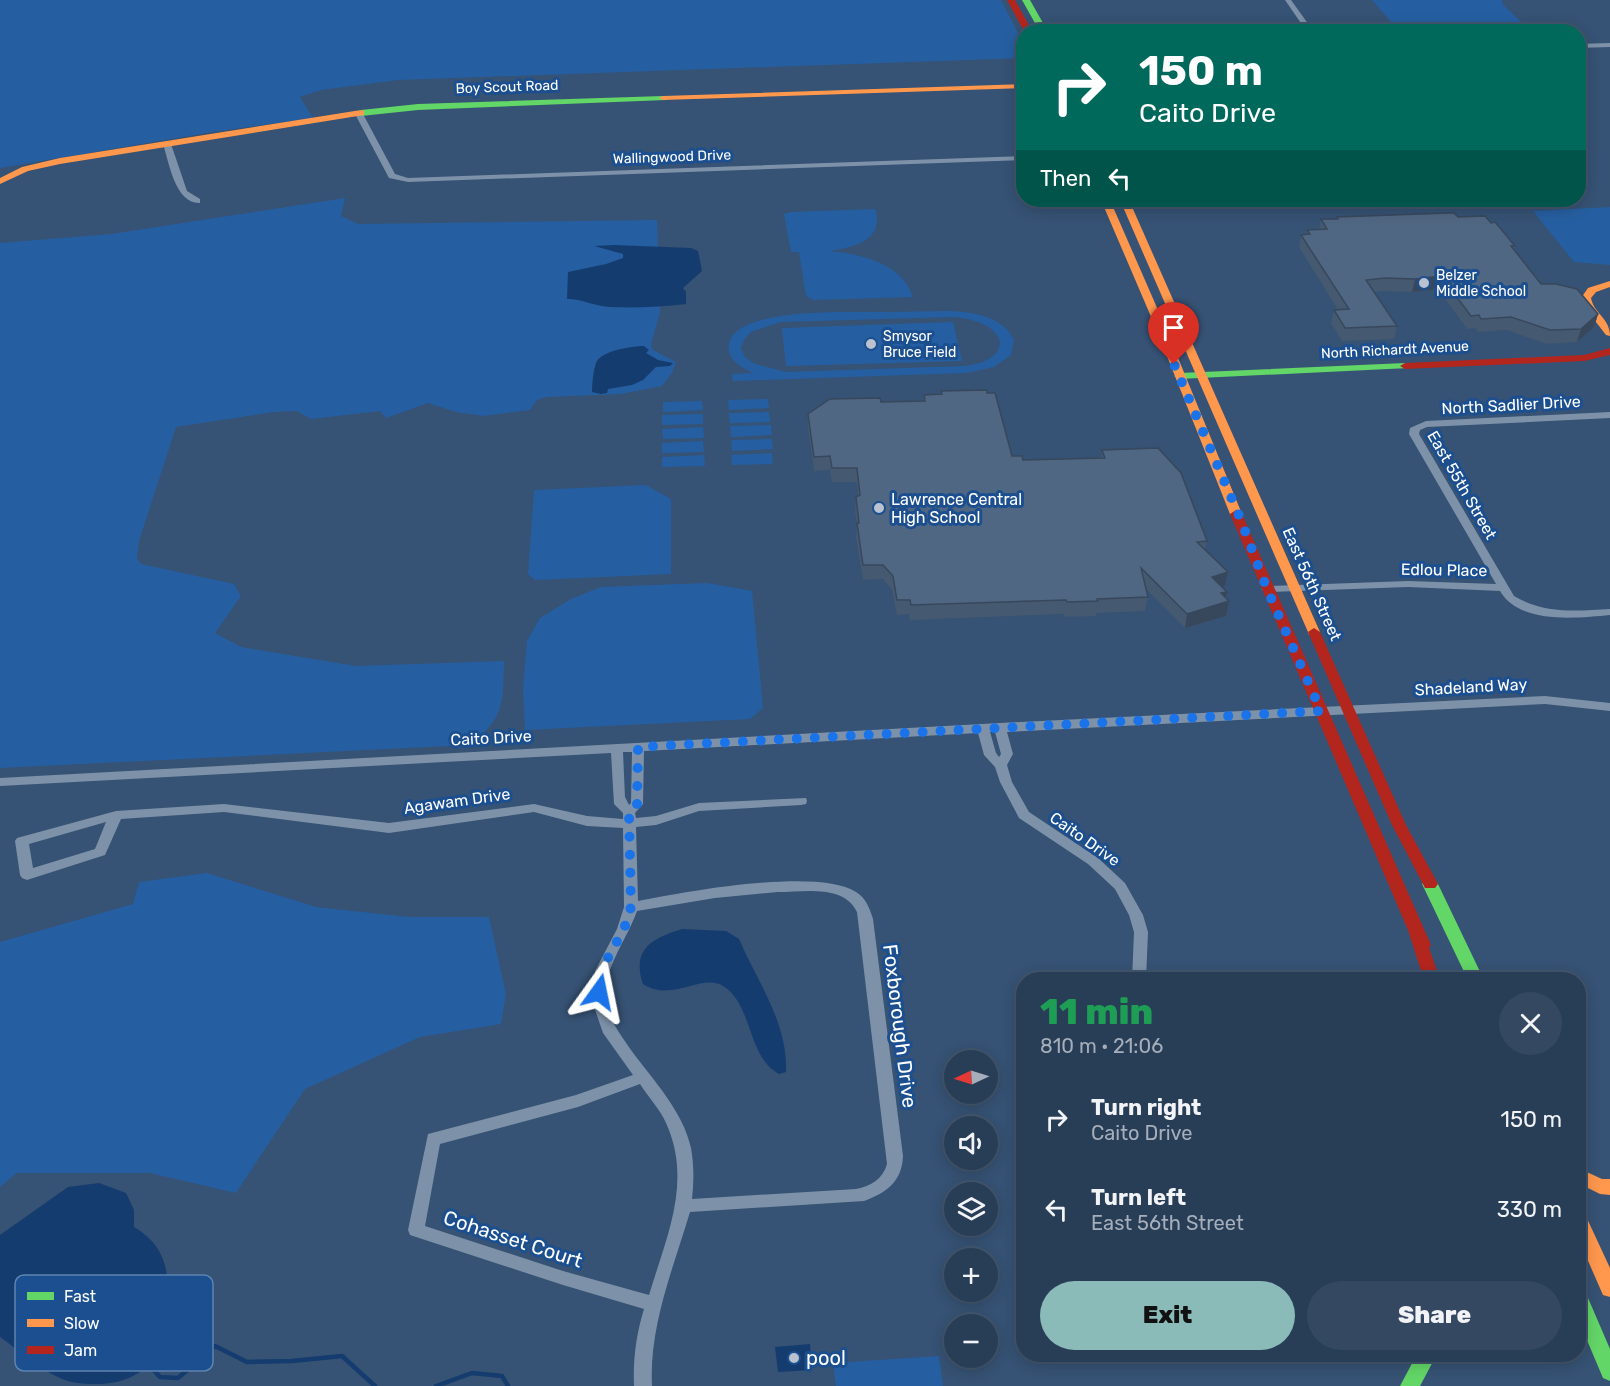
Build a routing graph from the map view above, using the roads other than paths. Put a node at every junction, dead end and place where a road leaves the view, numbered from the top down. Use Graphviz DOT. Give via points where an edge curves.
graph roads {
  1 [pos="1011,0"];
  2 [pos="1026,0"];
  3 [pos="1288,0"];
  4 [pos="1024,24"];
  5 [pos="1040,24"];
  6 [pos="1305,24"];
  7 [pos="1610,45"];
  8 [pos="1586,46"];
  9 [pos="1016,86"];
  10 [pos="359,114"];
  11 [pos="166,144"];
  12 [pos="1016,158"];
  13 [pos="0,182"];
  14 [pos="197,201"];
  15 [pos="1108,207"];
  16 [pos="1127,207"];
  17 [pos="1112,217"];
  18 [pos="1131,217"];
  19 [pos="1610,284"];
  20 [pos="1610,333"];
  21 [pos="1610,351"];
  22 [pos="1200,375"];
  23 [pos="1179,376"];
  24 [pos="1608,418"];
  25 [pos="1415,428"];
  26 [pos="1296,588"];
  27 [pos="1504,588"];
  28 [pos="1267,589"];
  29 [pos="1610,612"];
  30 [pos="1610,707"];
  31 [pos="1349,709"];
  32 [pos="1328,710"];
  33 [pos="983,728"];
  34 [pos="1000,728"];
  35 [pos="638,747"];
  36 [pos="617,748"];
  37 [pos="1001,765"];
  38 [pos="0,782"];
  39 [pos="801,801"];
  40 [pos="116,815"];
  41 [pos="629,818"];
  42 [pos="631,907"];
  43 [pos="1416,930"];
  44 [pos="1140,972"];
  45 [pos="1429,972"];
  46 [pos="1436,972"];
  47 [pos="1472,972"];
  48 [pos="642,1077"];
  49 [pos="1586,1179"];
  50 [pos="1610,1187"];
  51 [pos="1610,1193"];
  52 [pos="1586,1194"];
  53 [pos="684,1206"];
  54 [pos="1586,1235"];
  55 [pos="1610,1290"];
  56 [pos="654,1304"];
  57 [pos="1586,1316"];
  58 [pos="1424,1362"];
  59 [pos="1610,1372"];
  60 [pos="643,1386"];
  61 [pos="1410,1386"];
  1 -- 4 [label="main road"];
  2 -- 5 [label="main road"];
  3 -- 6 [label="street"];
  7 -- 8 [label="street"];
  9 -- 10 [label="main road, Boy Scout Road" via="444,105"];
  10 -- 11 [label="main road, Boy Scout Road"];
  10 -- 12 [label="street, Wallingwood Drive" via="392,176 408,180"];
  11 -- 13 [label="main road, Boy Scout Road" via="45,164 18,171"];
  11 -- 14 [label="street" via="183,192"];
  15 -- 17 [label="main road"];
  16 -- 18 [label="main road, East 56th Street"];
  17 -- 18 [label="street"];
  17 -- 23 [label="main road"];
  18 -- 22 [label="main road, East 56th Street"];
  19 -- 20 [label="main road" via="1592,290 1586,298"];
  21 -- 22 [label="main road, North Richardt Avenue" via="1584,358"];
  22 -- 23 [label="main road, North Richardt Avenue"];
  22 -- 26 [label="main road, East 56th Street"];
  23 -- 28 [label="main road"];
  24 -- 25 [label="street, North Sadlier Drive" via="1426,424"];
  25 -- 27 [label="street, East 55th Street" via="1415,436"];
  26 -- 27 [label="street, Edlou Place" via="1408,584"];
  26 -- 28 [label="street, Edlou Place"];
  26 -- 31 [label="main road, East 56th Street"];
  27 -- 29 [label="street, Edlou Place" via="1513,600 1540,611 1564,615"];
  28 -- 32 [label="main road"];
  30 -- 31 [label="street, Shadeland Way" via="1545,700"];
  31 -- 32 [label="street, Shadeland Way"];
  31 -- 47 [label="main road, East 56th Street" via="1399,825"];
  32 -- 34 [label="street, Caito Drive"];
  32 -- 43 [label="main road"];
  33 -- 34 [label="street, Caito Drive"];
  33 -- 35 [label="street, Caito Drive"];
  33 -- 37 [label="street, Caito Drive" via="990,755"];
  34 -- 37 [label="street, Caito Drive" via="1007,754"];
  35 -- 36 [label="street, Caito Drive"];
  35 -- 41 [label="street" via="637,804"];
  36 -- 38 [label="street, Caito Drive"];
  36 -- 41 [label="street" via="620,804"];
  37 -- 44 [label="street, Caito Drive" via="1024,815 1093,861 1120,886 1141,932"];
  39 -- 41 [label="street, Agawam Drive" via="699,807 656,820"];
  40 -- 40 [label="street, Agawam Drive" via="22,841 27,875 100,852"];
  40 -- 41 [label="street, Agawam Drive" via="224,808 388,828 534,808 587,821"];
  41 -- 42 [label="street"];
  42 -- 48 [label="street" via="602,971 599,1001 608,1029"];
  42 -- 53 [label="street, Foxborough Drive" via="742,889 827,888 854,897 866,919 895,1156 890,1178 876,1191 856,1196"];
  43 -- 45 [label="main road"];
  43 -- 46 [label="main road"];
  48 -- 53 [label="street" via="678,1131 685,1161"];
  48 -- 56 [label="street, Cohasset Court" via="578,1101 433,1139 416,1230"];
  49 -- 50 [label="main road"];
  51 -- 52 [label="main road"];
  53 -- 56 [label="street"];
  54 -- 55 [label="main road"];
  56 -- 60 [label="street" via="644,1341"];
  57 -- 59 [label="main road"];
  58 -- 61 [label="main road"];
}
